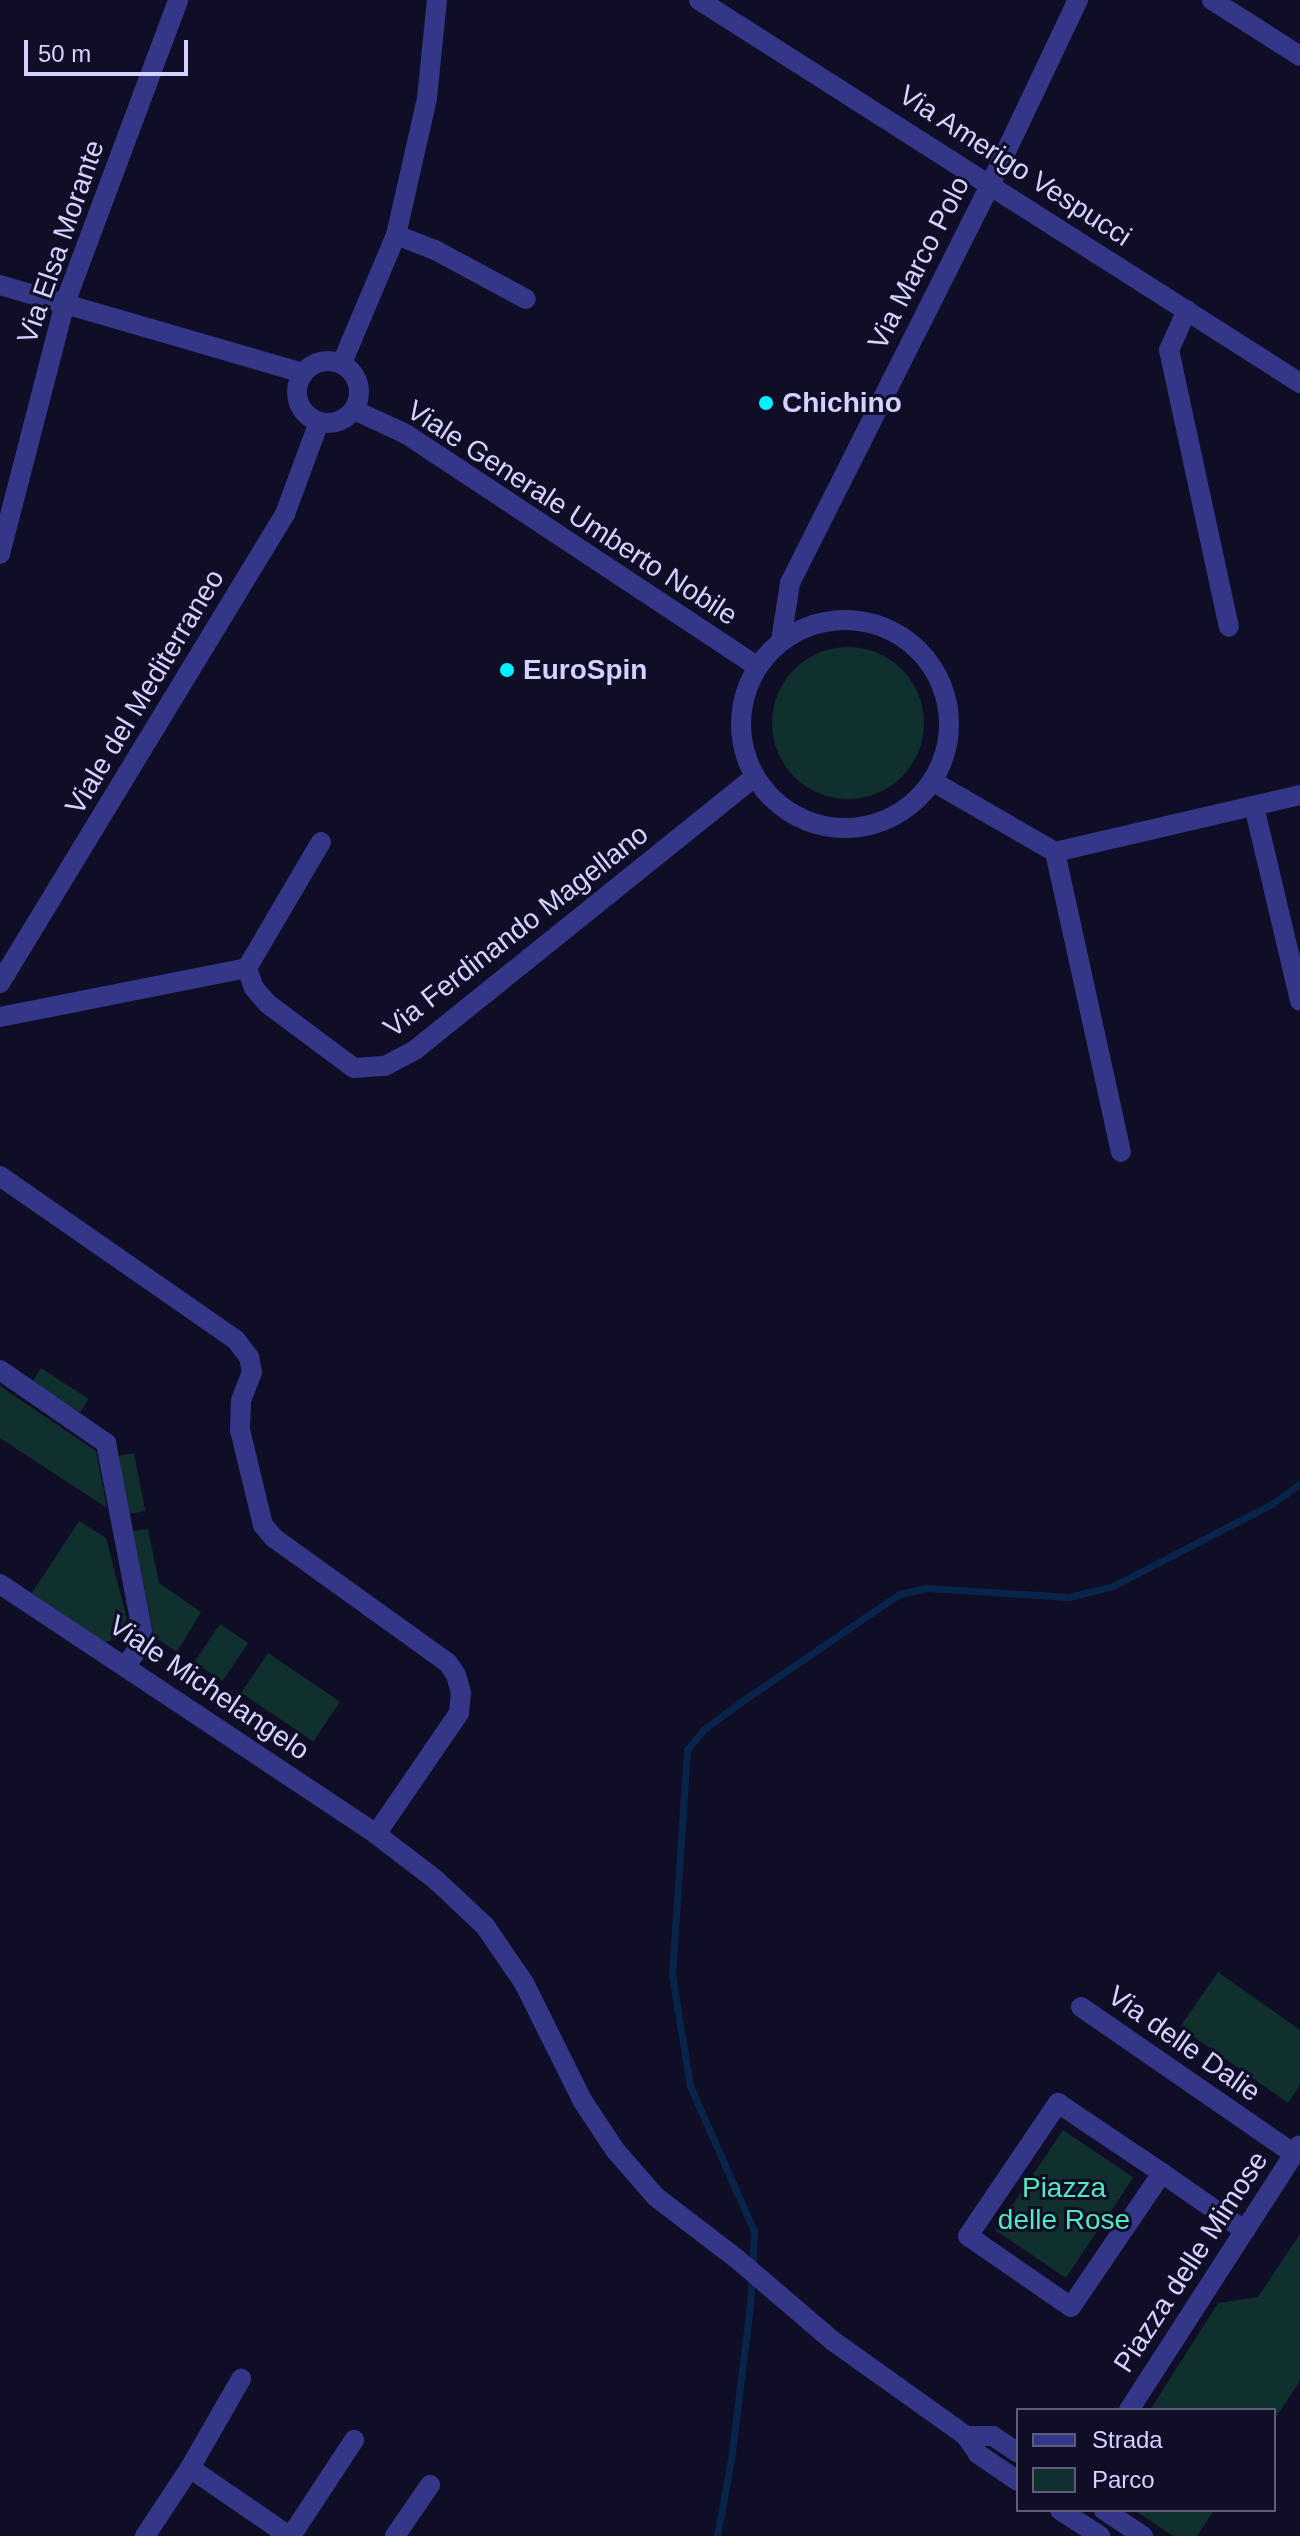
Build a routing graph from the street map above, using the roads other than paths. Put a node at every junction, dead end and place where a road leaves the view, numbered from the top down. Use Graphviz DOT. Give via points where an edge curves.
graph roads {
  1 [pos="178,0"];
  2 [pos="437,0"];
  3 [pos="699,0"];
  4 [pos="1078,0"];
  5 [pos="1212,0"];
  6 [pos="1300,56"];
  7 [pos="991,183"];
  8 [pos="396,235"];
  9 [pos="0,285"];
  10 [pos="526,299"];
  11 [pos="65,303"];
  12 [pos="1187,310"];
  13 [pos="342,363"];
  14 [pos="303,373"];
  15 [pos="1300,383"];
  16 [pos="354,410"];
  17 [pos="319,422"];
  18 [pos="0,554"];
  19 [pos="1229,627"];
  20 [pos="781,641"];
  21 [pos="757,666"];
  22 [pos="755,777"];
  23 [pos="932,781"];
  24 [pos="1300,795"];
  25 [pos="1254,806"];
  26 [pos="321,842"];
  27 [pos="1055,852"];
  28 [pos="247,968"];
  29 [pos="0,983"];
  30 [pos="1300,1001"];
  31 [pos="0,1017"];
  32 [pos="1121,1152"];
  33 [pos="0,1176"];
  34 [pos="0,1370"];
  35 [pos="3,1593"];
  36 [pos="125,1666"];
  37 [pos="381,1838"];
  38 [pos="1081,2007"];
  39 [pos="1297,2150"];
  40 [pos="1162,2173"];
  41 [pos="1245,2231"];
  42 [pos="241,2379"];
  43 [pos="1130,2408"];
  44 [pos="966,2436"];
  45 [pos="354,2440"];
  46 [pos="1016,2452"];
  47 [pos="190,2468"];
  48 [pos="1016,2480"];
  49 [pos="430,2485"];
  50 [pos="1064,2512"];
  51 [pos="1107,2512"];
  52 [pos="1098,2535"];
  53 [pos="145,2536"];
  54 [pos="290,2536"];
  55 [pos="395,2536"];
  56 [pos="1143,2536"];
  1 -- 11 [label="street, Via Elsa Morante"];
  2 -- 8 [label="street" via="427,98"];
  3 -- 7 [label="street, Via Amerigo Vespucci"];
  4 -- 7 [label="street, Via Marco Polo"];
  5 -- 6 [label="street"];
  7 -- 12 [label="street, Via Amerigo Vespucci"];
  7 -- 20 [label="street, Via Marco Polo" via="790,583"];
  8 -- 10 [label="street"];
  8 -- 13 [label="street"];
  9 -- 11 [label="street"];
  11 -- 14 [label="street"];
  11 -- 18 [label="street, Via Elsa Morante"];
  12 -- 15 [label="street, Via Amerigo Vespucci"];
  12 -- 19 [label="street" via="1169,350"];
  13 -- 14 [label="street" via="321,361"];
  13 -- 16 [label="street" via="357,378 359,400"];
  14 -- 17 [label="street" via="298,401"];
  16 -- 17 [label="street" via="339,421"];
  16 -- 21 [label="street, Viale Generale Umberto Nobile" via="406,434"];
  17 -- 29 [label="street, Viale del Mediterraneo" via="278,526"];
  20 -- 21 [label="street"];
  20 -- 23 [label="street" via="809,625 841,619 873,623 902,636 942,687 949,718 945,751"];
  21 -- 22 [label="street" via="745,693 741,722"];
  22 -- 23 [label="street" via="774,801 828,827 858,827 887,819"];
  22 -- 28 [label="street, Via Ferdinando Magellano" via="415,1050 385,1066 354,1068 268,1004 254,988"];
  23 -- 27 [label="street"];
  24 -- 25 [label="street"];
  25 -- 27 [label="street"];
  25 -- 30 [label="street"];
  26 -- 28 [label="street"];
  27 -- 32 [label="street"];
  28 -- 31 [label="street"];
  33 -- 37 [label="street" via="236,1340 249,1357 252,1372 241,1401 240,1430 263,1525 448,1663 456,1675 459,1713"];
  34 -- 36 [label="street" via="106,1443 144,1641"];
  35 -- 36 [label="street, Viale Michelangelo"];
  36 -- 37 [label="street, Viale Michelangelo"];
  37 -- 44 [label="street, Viale Michelangelo" via="485,1926 524,1983 582,2100 615,2150 656,2197 833,2341"];
  38 -- 39 [label="street, Via delle Dalie"];
  39 -- 41 [label="street, Piazza delle Mimose"];
  40 -- 40 [label="street" via="1058,2103 968,2236 1071,2307"];
  40 -- 41 [label="street"];
  41 -- 43 [label="street, Piazza delle Mimose"];
  42 -- 47 [label="street"];
  44 -- 46 [label="street" via="993,2436"];
  44 -- 48 [label="street" via="978,2454"];
  45 -- 54 [label="street"];
  47 -- 53 [label="street"];
  47 -- 54 [label="street"];
  49 -- 55 [label="street"];
  50 -- 52 [label="street"];
  51 -- 52 [label="street"];
  51 -- 56 [label="street"];
}
